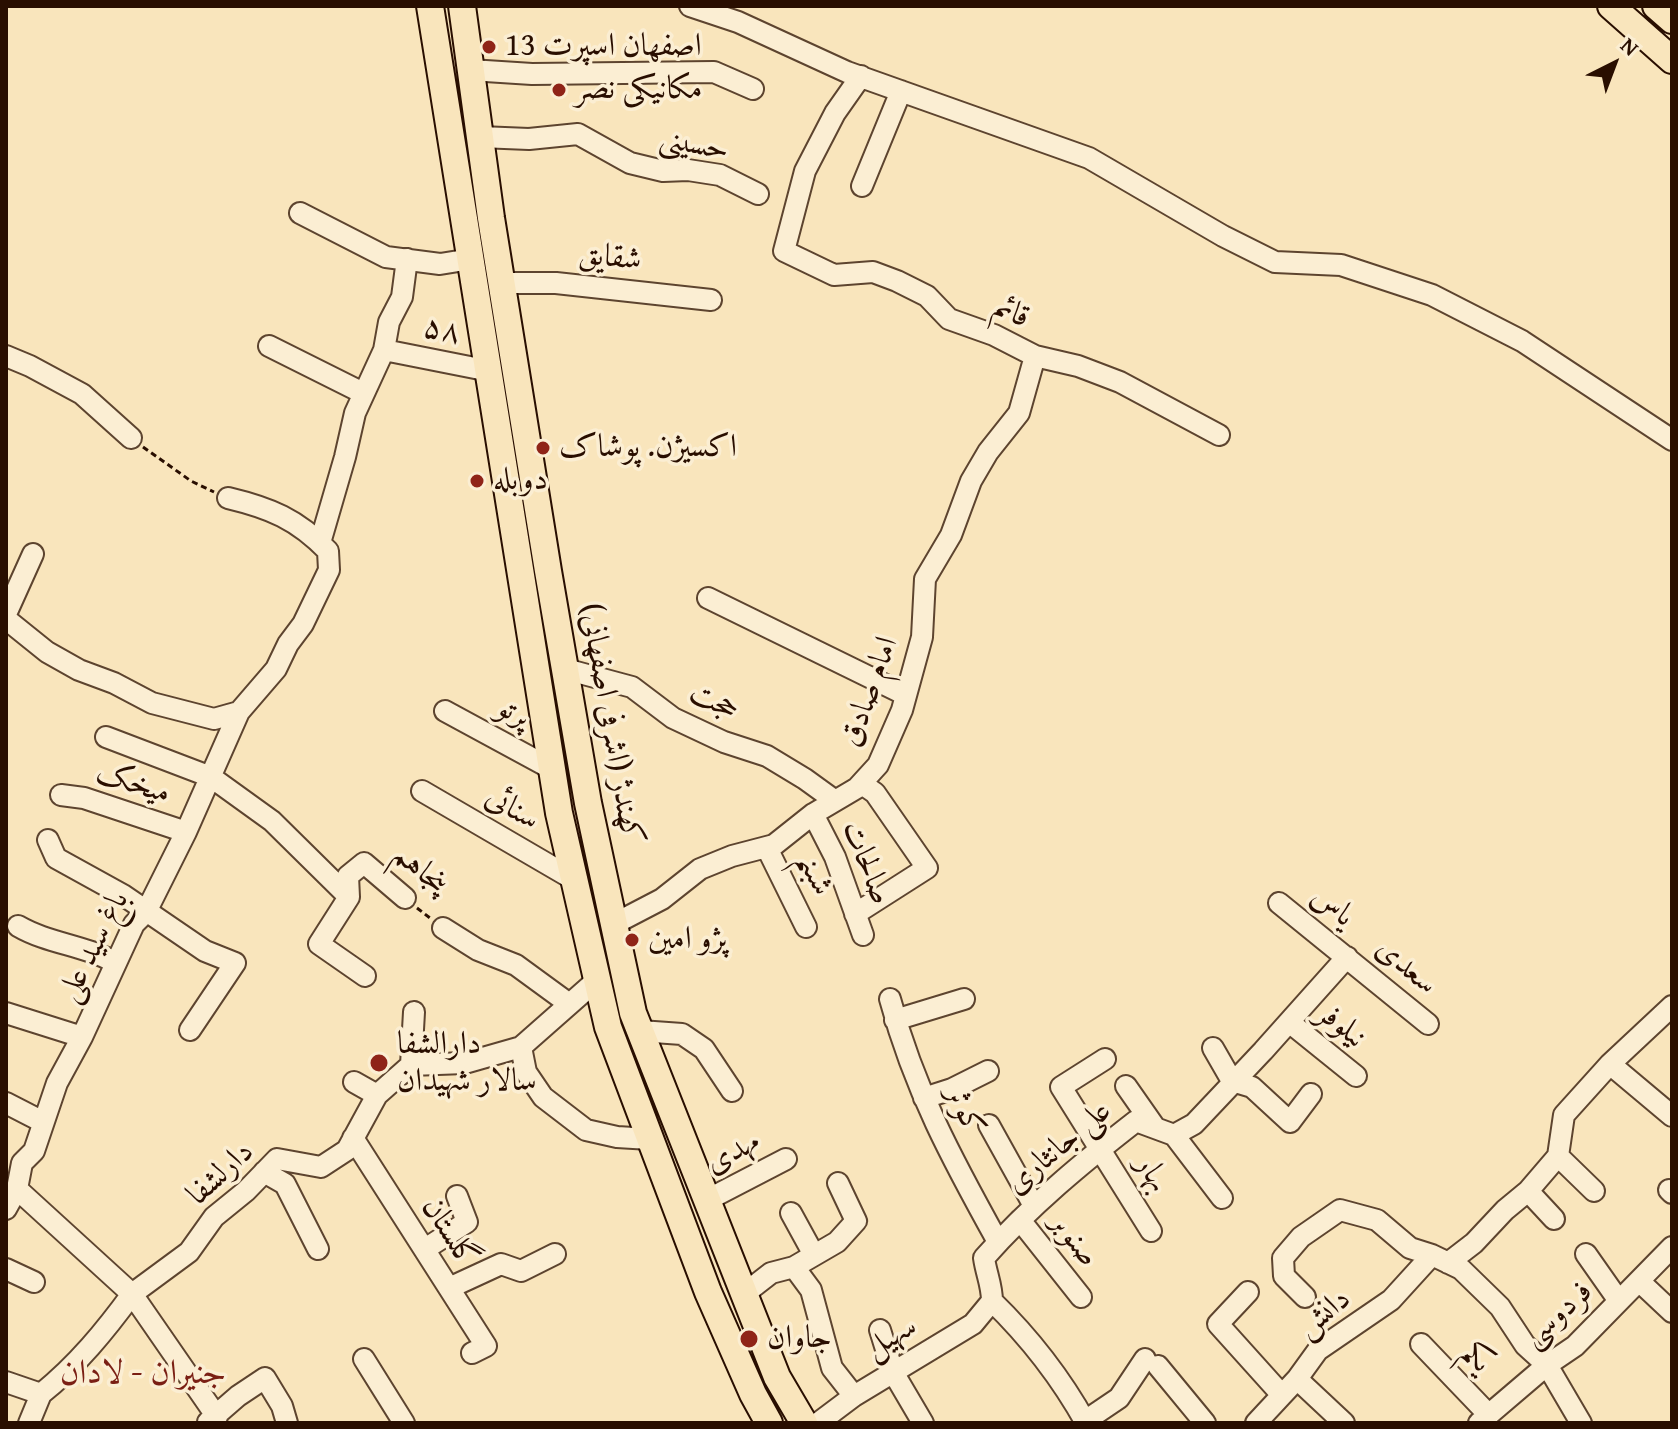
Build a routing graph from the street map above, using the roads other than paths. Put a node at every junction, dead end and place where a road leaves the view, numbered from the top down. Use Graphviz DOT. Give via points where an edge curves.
graph roads {
  1 [pos="430,6"];
  2 [pos="462,6"];
  3 [pos="690,6"];
  4 [pos="1611,6"];
  5 [pos="1656,6"];
  6 [pos="1672,20"];
  7 [pos="1672,60"];
  8 [pos="470,70"];
  9 [pos="861,76"];
  10 [pos="753,89"];
  11 [pos="901,91"];
  12 [pos="480,137"];
  13 [pos="862,186"];
  14 [pos="758,194"];
  15 [pos="300,213"];
  16 [pos="407,259"];
  17 [pos="471,259"];
  18 [pos="502,283"];
  19 [pos="711,300"];
  20 [pos="269,346"];
  21 [pos="384,350"];
  22 [pos="6,356"];
  23 [pos="1035,356"];
  24 [pos="490,371"];
  25 [pos="363,393"];
  26 [pos="1219,435"];
  27 [pos="131,438"];
  28 [pos="1672,440"];
  29 [pos="514,445"];
  30 [pos="228,498"];
  31 [pos="320,543"];
  32 [pos="33,554"];
  33 [pos="708,598"];
  34 [pos="6,616"];
  35 [pos="565,669"];
  36 [pos="906,695"];
  37 [pos="445,711"];
  38 [pos="239,712"];
  39 [pos="106,737"];
  40 [pos="552,769"];
  41 [pos="211,777"];
  42 [pos="862,784"];
  43 [pos="422,791"];
  44 [pos="61,795"];
  45 [pos="834,800"];
  46 [pos="813,814"];
  47 [pos="186,832"];
  48 [pos="48,840"];
  49 [pos="767,848"];
  50 [pos="573,879"];
  51 [pos="349,897"];
  52 [pos="405,898"];
  53 [pos="1279,903"];
  54 [pos="146,912"];
  55 [pos="855,914"];
  56 [pos="614,924"];
  57 [pos="18,926"];
  58 [pos="806,927"];
  59 [pos="443,928"];
  60 [pos="863,935"];
  61 [pos="1347,957"];
  62 [pos="116,963"];
  63 [pos="365,976"];
  64 [pos="597,980"];
  65 [pos="890,999"];
  66 [pos="964,999"];
  67 [pos="568,1003"];
  68 [pos="1672,1006"];
  69 [pos="414,1012"];
  70 [pos="6,1013"];
  71 [pos="895,1020"];
  72 [pos="1289,1022"];
  73 [pos="1428,1024"];
  74 [pos="190,1030"];
  75 [pos="640,1031"];
  76 [pos="82,1037"];
  77 [pos="521,1047"];
  78 [pos="1213,1048"];
  79 [pos="1105,1059"];
  80 [pos="1610,1064"];
  81 [pos="411,1065"];
  82 [pos="988,1071"];
  83 [pos="1356,1076"];
  84 [pos="1232,1081"];
  85 [pos="354,1082"];
  86 [pos="1126,1086"];
  87 [pos="732,1091"];
  88 [pos="1311,1094"];
  89 [pos="377,1095"];
  90 [pos="924,1098"];
  91 [pos="6,1103"];
  92 [pos="1672,1116"];
  93 [pos="43,1122"];
  94 [pos="989,1125"];
  95 [pos="1154,1126"];
  96 [pos="1174,1135"];
  97 [pos="353,1138"];
  98 [pos="650,1139"];
  99 [pos="1101,1148"];
  100 [pos="1558,1156"];
  101 [pos="786,1159"];
  102 [pos="14,1160"];
  103 [pos="264,1172"];
  104 [pos="838,1183"];
  105 [pos="17,1189"];
  106 [pos="1528,1191"];
  107 [pos="1594,1191"];
  108 [pos="457,1196"];
  109 [pos="1222,1198"];
  110 [pos="707,1200"];
  111 [pos="6,1209"];
  112 [pos="677,1209"];
  113 [pos="791,1213"];
  114 [pos="1027,1213"];
  115 [pos="1554,1219"];
  116 [pos="1151,1231"];
  117 [pos="998,1242"];
  118 [pos="1672,1247"];
  119 [pos="318,1249"];
  120 [pos="425,1249"];
  121 [pos="555,1254"];
  122 [pos="1586,1254"];
  123 [pos="814,1255"];
  124 [pos="1440,1259"];
  125 [pos="794,1267"];
  126 [pos="6,1269"];
  127 [pos="1639,1281"];
  128 [pos="34,1282"];
  129 [pos="449,1288"];
  130 [pos="1248,1292"];
  131 [pos="132,1294"];
  132 [pos="744,1294"];
  133 [pos="1081,1297"];
  134 [pos="1305,1297"];
  135 [pos="992,1301"];
  136 [pos="1619,1301"];
  137 [pos="1672,1312"];
  138 [pos="755,1318"];
  139 [pos="880,1330"];
  140 [pos="1421,1344"];
  141 [pos="472,1353"];
  142 [pos="364,1359"];
  143 [pos="1547,1365"];
  144 [pos="893,1372"];
  145 [pos="1297,1379"];
  146 [pos="6,1382"];
  147 [pos="41,1394"];
  148 [pos="753,1394"];
  149 [pos="1281,1394"];
  150 [pos="854,1396"];
  151 [pos="1484,1418"];
  152 [pos="212,1420"];
  153 [pos="1086,1422"];
  154 [pos="29,1423"];
  155 [pos="287,1423"];
  156 [pos="404,1423"];
  157 [pos="769,1423"];
  158 [pos="792,1423"];
  159 [pos="804,1423"];
  160 [pos="818,1423"];
  161 [pos="923,1423"];
  162 [pos="1205,1423"];
  163 [pos="1256,1423"];
  164 [pos="1344,1423"];
  165 [pos="1581,1423"];
  1 -- 17 [label="main road, کهندژ (اشرفی اصفهانی)"];
  2 -- 8 [label="main road, کهندژ (اشرفی اصفهانی)"];
  3 -- 9 [label="street"];
  4 -- 7 [label="main road"];
  5 -- 6 [label="main road"];
  8 -- 10 [label="street" via="714,72"];
  8 -- 12 [label="main road, کهندژ (اشرفی اصفهانی)"];
  9 -- 11 [label="street"];
  9 -- 23 [label="street, قائم" via="805,171 784,251 834,275 873,272 897,281 927,296 949,319"];
  11 -- 13 [label="street"];
  11 -- 28 [label="street" via="1089,158 1275,262 1341,265 1432,295 1522,341"];
  12 -- 14 [label="street, حسینی" via="578,134 630,163 720,175"];
  12 -- 18 [label="main road, کهندژ (اشرفی اصفهانی)"];
  15 -- 16 [label="street" via="386,257"];
  16 -- 17 [label="street" via="440,264"];
  16 -- 21 [label="street" via="402,297 389,322"];
  17 -- 24 [label="main road, کهندژ (اشرفی اصفهانی)"];
  18 -- 19 [label="street, شقایق" via="556,283"];
  18 -- 29 [label="main road, کهندژ (اشرفی اصفهانی)"];
  20 -- 25 [label="street"];
  21 -- 24 [label="street, ۵۸"];
  21 -- 25 [label="street"];
  22 -- 27 [label="street" via="82,394"];
  23 -- 26 [label="street, قائم" via="1120,382"];
  23 -- 36 [label="street, امام صادق" via="1019,413 971,481 951,535 925,579 922,637"];
  24 -- 29 [label="main road, کهندژ (اشرفی اصفهانی)"];
  25 -- 31 [label="street"];
  29 -- 35 [label="main road, کهندژ (اشرفی اصفهانی)"];
  29 -- 40 [label="main road, کهندژ (اشرفی اصفهانی)"];
  30 -- 31 [label="street" via="281,514"];
  31 -- 38 [label="street, باغ سید علی" via="328,551 329,570 276,669"];
  32 -- 34 [label="street"];
  33 -- 36 [label="street"];
  34 -- 38 [label="street" via="47,652 152,703 214,719"];
  35 -- 45 [label="street, حجت" via="632,687 673,718 767,756"];
  35 -- 56 [label="main road, کهندژ (اشرفی اصفهانی)"];
  36 -- 42 [label="street, امام صادق" via="878,765"];
  37 -- 40 [label="street, پرتو"];
  38 -- 41 [label="street, باغ سید علی"];
  39 -- 41 [label="street"];
  40 -- 50 [label="main road, کهندژ (اشرفی اصفهانی)"];
  41 -- 47 [label="street, باغ سید علی"];
  41 -- 51 [label="street" via="272,821"];
  42 -- 45 [label="street, امام صادق"];
  42 -- 55 [label="street" via="875,793 927,868"];
  43 -- 50 [label="street, سنائی"];
  44 -- 47 [label="street, میخک"];
  45 -- 46 [label="street, امام صادق"];
  46 -- 49 [label="street, امام صادق"];
  46 -- 55 [label="street, صالحات"];
  47 -- 54 [label="street, باغ سید علی"];
  48 -- 54 [label="street" via="56,858"];
  49 -- 56 [label="street, امام صادق" via="700,869 662,899"];
  49 -- 58 [label="street, شبنم"];
  50 -- 64 [label="main road, کهندژ (اشرفی اصفهانی)"];
  51 -- 52 [label="street, پنجاهم" via="348,876 364,863"];
  51 -- 63 [label="street, پنجاهم" via="319,944"];
  53 -- 61 [label="street, یاس"];
  54 -- 62 [label="street, باغ سید علی" via="134,924"];
  54 -- 74 [label="street" via="205,951 235,963"];
  55 -- 60 [label="street, صالحات"];
  56 -- 75 [label="main road, کهندژ (اشرفی اصفهانی)"];
  57 -- 62 [label="street"];
  59 -- 67 [label="street, پنجاهم" via="516,965"];
  61 -- 72 [label="street"];
  61 -- 73 [label="street, سعدی"];
  62 -- 76 [label="street, باغ سید علی"];
  64 -- 67 [label="street"];
  64 -- 98 [label="main road, کهندژ (اشرفی اصفهانی)" via="608,1027"];
  65 -- 71 [label="street, کوثر"];
  66 -- 71 [label="street"];
  67 -- 77 [label="street"];
  68 -- 80 [label="street"];
  69 -- 81 [label="street"];
  70 -- 76 [label="street"];
  71 -- 90 [label="street, کوثر"];
  72 -- 83 [label="street, نیلوفر"];
  72 -- 84 [label="street"];
  75 -- 87 [label="street" via="682,1034 704,1049"];
  75 -- 110 [label="main road, کهندژ (اشرفی اصفهانی)"];
  76 -- 93 [label="street, باغ سید علی"];
  77 -- 81 [label="street" via="465,1063"];
  77 -- 98 [label="street" via="526,1072 543,1097 586,1130"];
  78 -- 84 [label="street"];
  79 -- 99 [label="street" via="1061,1087"];
  80 -- 92 [label="street"];
  80 -- 100 [label="street" via="1564,1115"];
  81 -- 89 [label="street, دارلشفا"];
  82 -- 90 [label="street"];
  84 -- 88 [label="street" via="1252,1087 1290,1122"];
  84 -- 96 [label="street" via="1194,1124"];
  85 -- 89 [label="street"];
  86 -- 95 [label="street"];
  89 -- 97 [label="street, دارلشفا"];
  90 -- 117 [label="street, کوثر"];
  91 -- 93 [label="street"];
  93 -- 102 [label="street, باغ سید علی" via="34,1151"];
  94 -- 114 [label="street, صنوبر"];
  95 -- 96 [label="street, علی جانثاری"];
  95 -- 99 [label="street, علی جانثاری" via="1136,1121"];
  96 -- 109 [label="street"];
  97 -- 103 [label="street, دارلشفا" via="347,1150 321,1167 277,1159"];
  97 -- 120 [label="street, گلستان"];
  98 -- 112 [label="main road, کهندژ (اشرفی اصفهانی)"];
  99 -- 114 [label="street, علی جانثاری"];
  99 -- 116 [label="street, بهار"];
  100 -- 106 [label="street"];
  100 -- 107 [label="street"];
  101 -- 110 [label="street, مهدی"];
  102 -- 105 [label="street, باغ سید علی"];
  103 -- 119 [label="street" via="285,1184"];
  103 -- 131 [label="street, دارلشفا" via="214,1217 189,1252"];
  104 -- 123 [label="street" via="856,1221 837,1242"];
  105 -- 111 [label="street, باغ سید علی"];
  105 -- 131 [label="street"];
  106 -- 115 [label="street"];
  106 -- 124 [label="street" via="1474,1243"];
  108 -- 120 [label="street" via="467,1222"];
  110 -- 132 [label="main road, کهندژ (اشرفی اصفهانی)"];
  112 -- 138 [label="main road" via="689,1216 730,1311 743,1323"];
  112 -- 148 [label="main road, کهندژ (اشرفی اصفهانی)"];
  113 -- 123 [label="street"];
  114 -- 117 [label="street, علی جانثاری"];
  114 -- 133 [label="street, صنوبر"];
  117 -- 135 [label="street, علی جانثاری" via="984,1258"];
  118 -- 127 [label="street, فردوسی"];
  120 -- 129 [label="street, گلستان"];
  121 -- 129 [label="street" via="521,1271 501,1264"];
  122 -- 136 [label="street"];
  123 -- 125 [label="street"];
  124 -- 134 [label="street, دانش" via="1410,1248 1377,1220 1340,1210 1301,1237 1283,1258 1284,1276"];
  124 -- 143 [label="street, دانش" via="1461,1269 1500,1307 1525,1345"];
  124 -- 145 [label="street, دانش" via="1318,1350"];
  125 -- 132 [label="street" via="771,1273"];
  125 -- 150 [label="street" via="811,1290 832,1368"];
  126 -- 128 [label="street"];
  127 -- 136 [label="street, فردوسی"];
  127 -- 137 [label="street"];
  129 -- 141 [label="street, گلستان" via="486,1346"];
  130 -- 149 [label="street" via="1218,1324"];
  131 -- 147 [label="street, دارلشفا" via="102,1336"];
  131 -- 152 [label="street"];
  132 -- 138 [label="main road, کهندژ (اشرفی اصفهانی)"];
  135 -- 144 [label="street, سهیل" via="973,1324"];
  135 -- 153 [label="street" via="1023,1331"];
  136 -- 143 [label="street, فردوسی" via="1575,1346"];
  138 -- 159 [label="main road, کهندژ (اشرفی اصفهانی)" via="777,1377"];
  139 -- 144 [label="street"];
  140 -- 151 [label="street, یکم"];
  142 -- 156 [label="street"];
  143 -- 151 [label="street, فردوسی"];
  143 -- 165 [label="street, دانش"];
  144 -- 150 [label="street, سهیل"];
  144 -- 161 [label="street"];
  145 -- 149 [label="street, دانش"];
  145 -- 164 [label="street"];
  146 -- 147 [label="street"];
  147 -- 154 [label="street"];
  148 -- 157 [label="main road, کهندژ (اشرفی اصفهانی)"];
  148 -- 158 [label="main road" via="755,1383 768,1382"];
  149 -- 163 [label="street, دانش"];
  150 -- 160 [label="street, سهیل"];
  152 -- 155 [label="street" via="265,1378"];
  153 -- 162 [label="street" via="1119,1398 1151,1363"];
}
